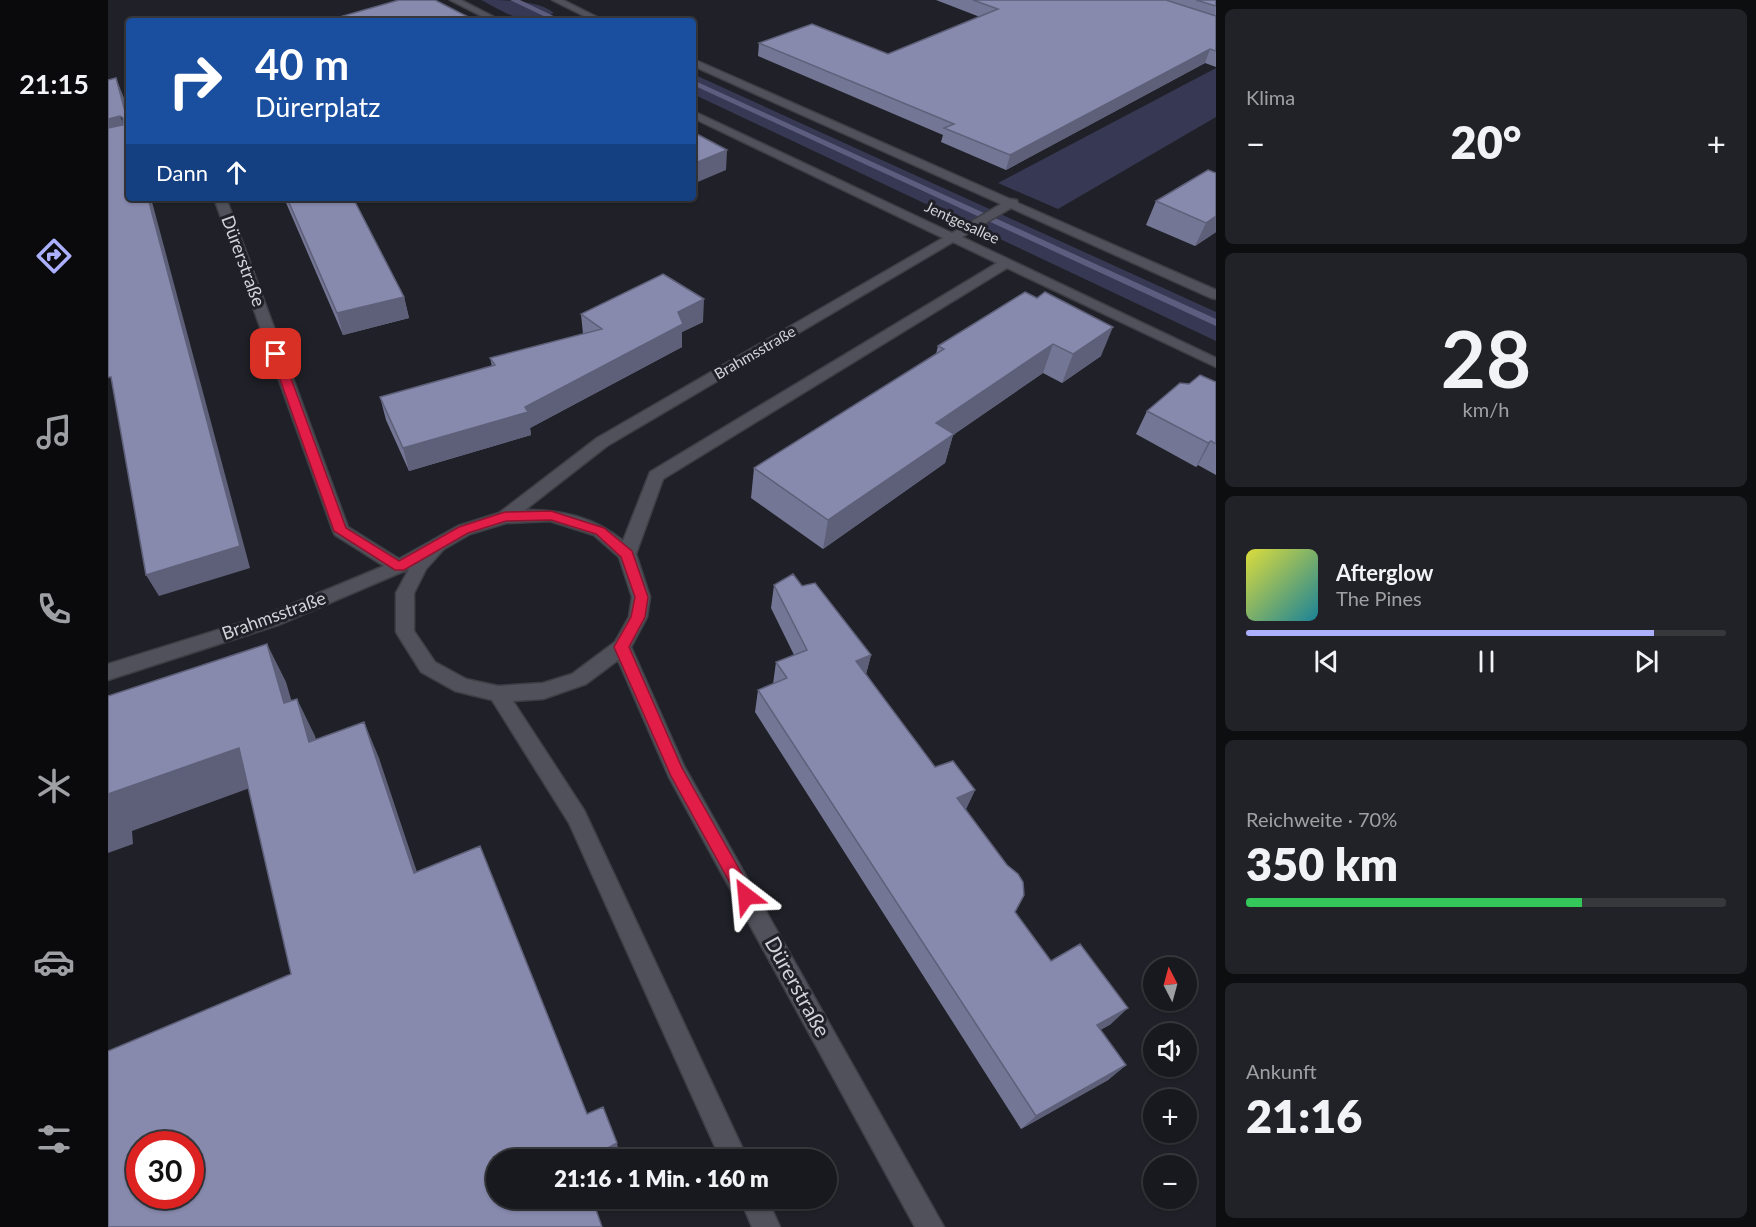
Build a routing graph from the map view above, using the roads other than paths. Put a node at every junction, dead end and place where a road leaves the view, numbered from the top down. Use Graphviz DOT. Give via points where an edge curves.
graph roads {
  1 [pos="454,0"];
  2 [pos="556,0"];
  3 [pos="492,18"];
  4 [pos="594,18"];
  5 [pos="696,63"];
  6 [pos="696,115"];
  7 [pos="221,201"];
  8 [pos="1013,202"];
  9 [pos="952,236"];
  10 [pos="1008,262"];
  11 [pos="1216,294"];
  12 [pos="1216,363"];
  13 [pos="505,517"];
  14 [pos="435,548"];
  15 [pos="627,554"];
  16 [pos="399,567"];
  17 [pos="621,647"];
  18 [pos="108,672"];
  19 [pos="498,694"];
  20 [pos="730,1149"];
  21 [pos="758,1209"];
  22 [pos="766,1227"];
  23 [pos="930,1227"];
  1 -- 3 [label="street"];
  2 -- 4 [label="street"];
  5 -- 8 [label="street"];
  6 -- 9 [label="street, Jentgesallee"];
  7 -- 16 [label="street, Dürerstraße" via="341,531"];
  8 -- 9 [label="street, Brahmsstraße"];
  8 -- 11 [label="street"];
  9 -- 10 [label="street, Jentgesallee"];
  9 -- 13 [label="street, Brahmsstraße" via="602,442"];
  10 -- 12 [label="street, Jentgesallee"];
  10 -- 15 [label="street" via="656,476"];
  13 -- 14 [label="street" via="464,530"];
  13 -- 15 [label="street" via="551,515 600,531"];
  14 -- 16 [label="street, Brahmsstraße"];
  14 -- 19 [label="street" via="420,565 405,593 405,632 428,667 462,686"];
  15 -- 17 [label="street" via="641,597 638,617"];
  16 -- 18 [label="street, Brahmsstraße" via="272,620"];
  17 -- 19 [label="street" via="579,679 543,691"];
  17 -- 23 [label="street, Dürerstraße" via="676,771"];
  19 -- 20 [label="street" via="577,817"];
  21 -- 22 [label="street"];
}
